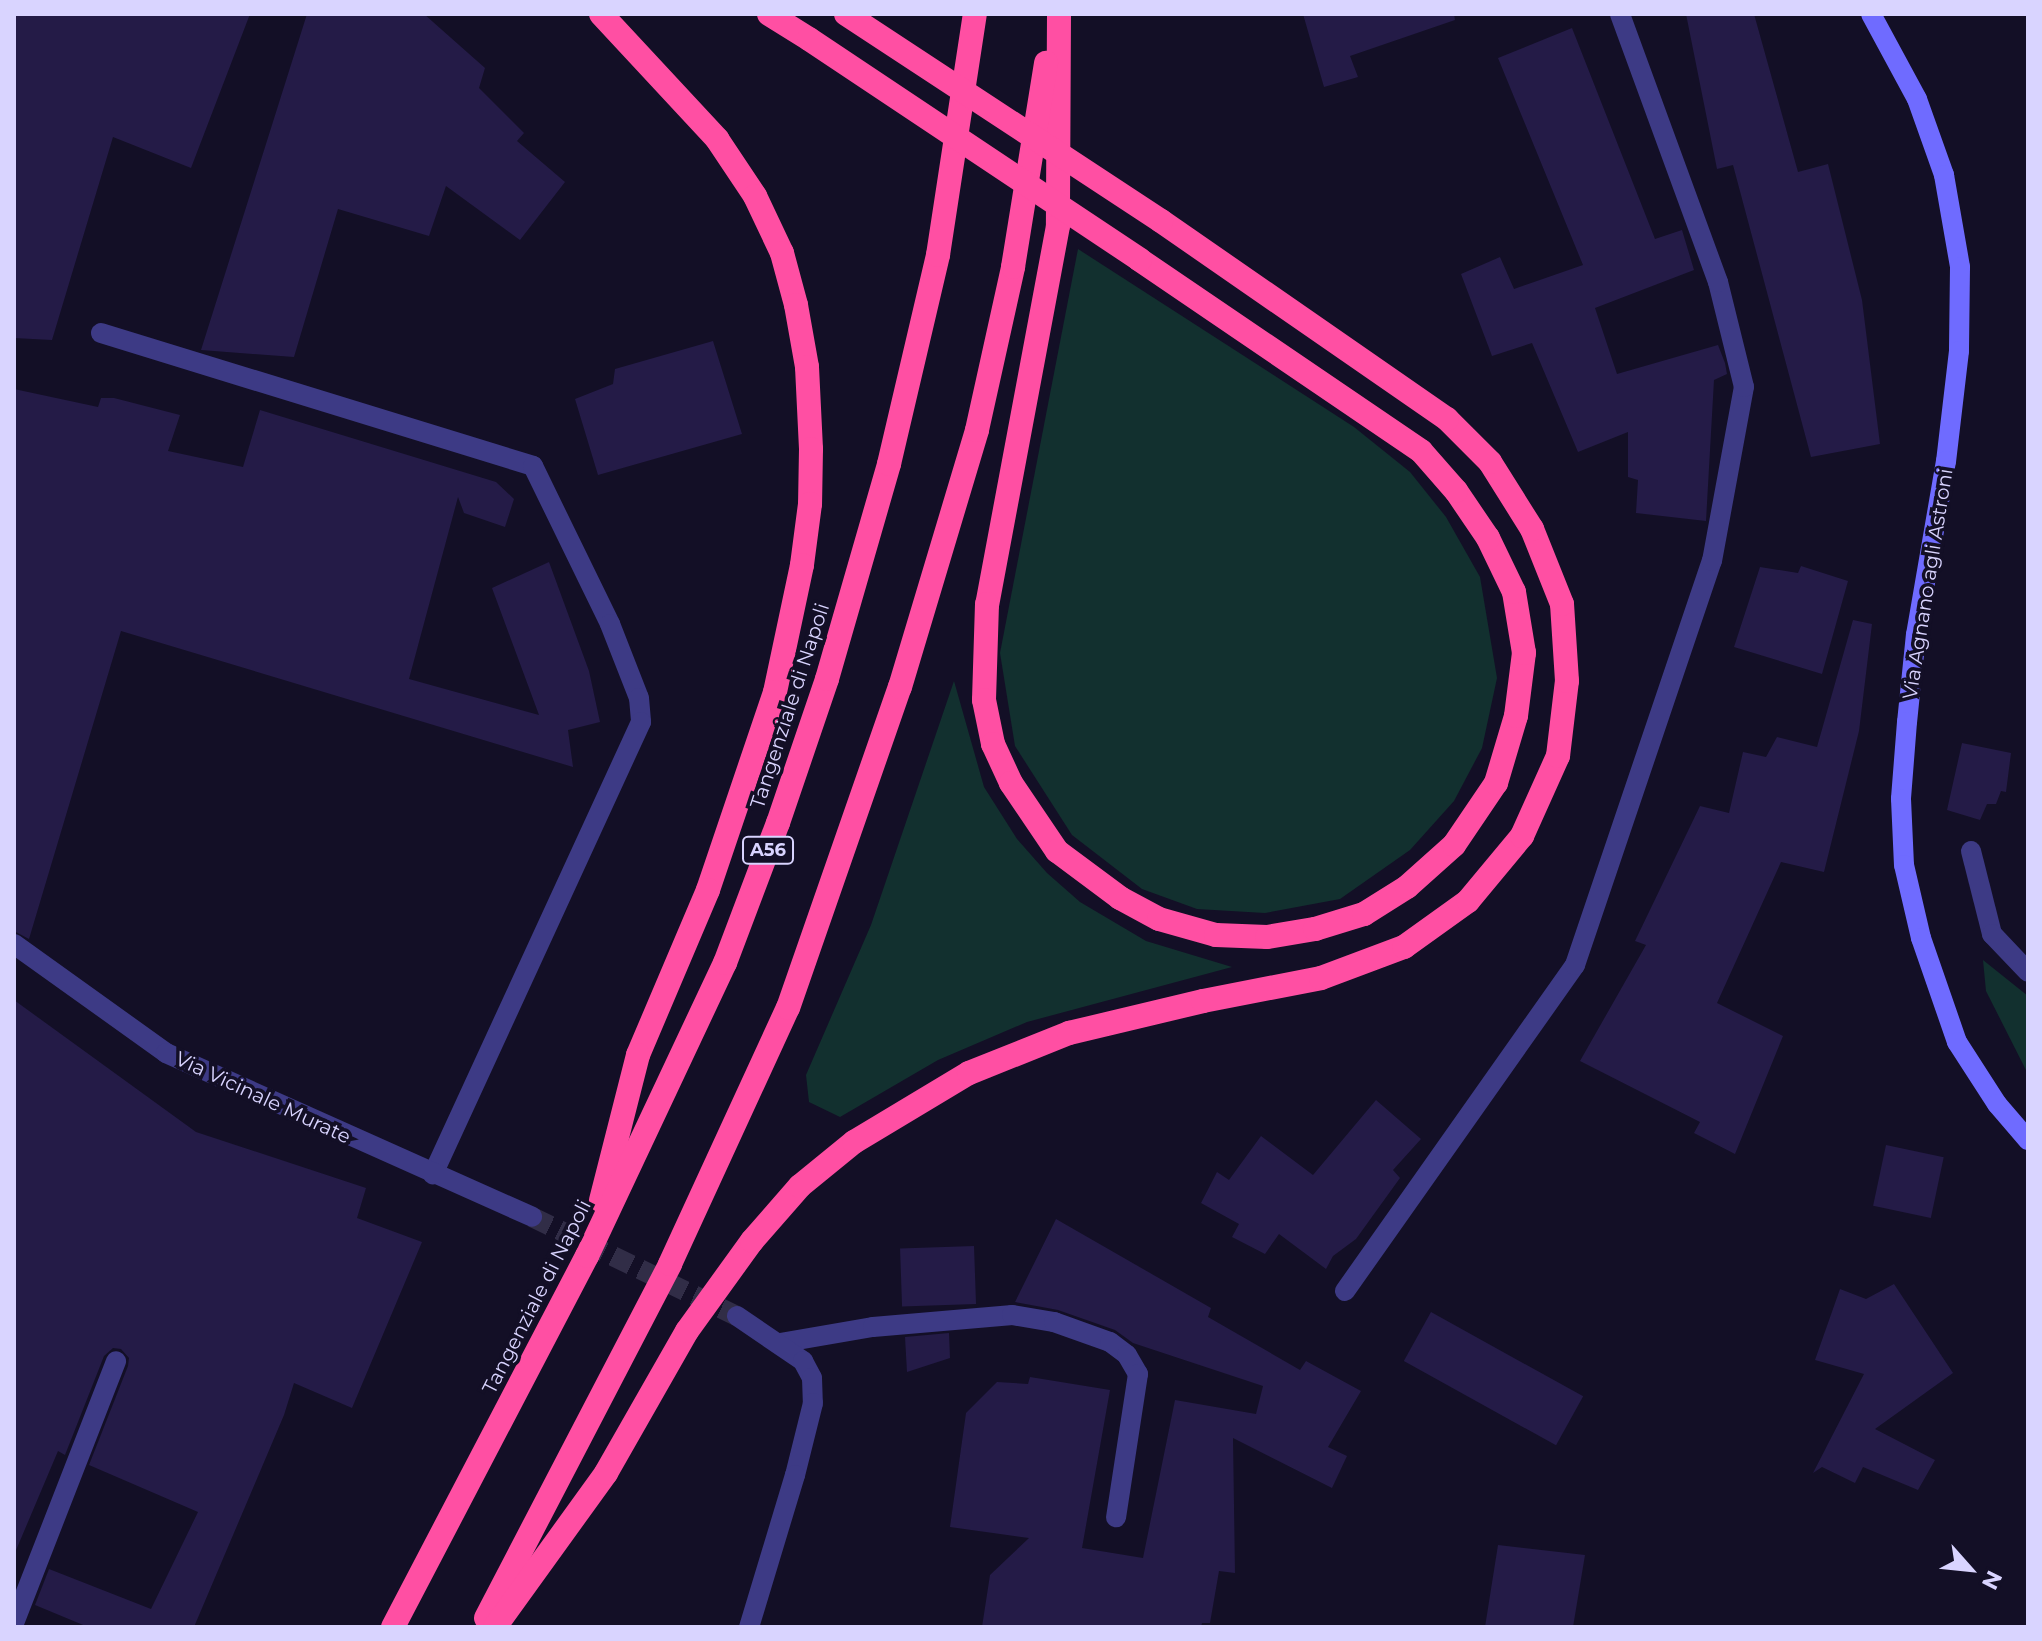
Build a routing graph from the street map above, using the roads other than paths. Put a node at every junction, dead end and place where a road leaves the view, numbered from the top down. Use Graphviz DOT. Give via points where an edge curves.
graph roads {
  1 [pos="601,14"];
  2 [pos="769,14"];
  3 [pos="846,14"];
  4 [pos="975,14"];
  5 [pos="1052,14"];
  6 [pos="1059,14"];
  7 [pos="1620,14"];
  8 [pos="1871,14"];
  9 [pos="101,333"];
  10 [pos="1971,851"];
  11 [pos="14,944"];
  12 [pos="2028,972"];
  13 [pos="2028,1140"];
  14 [pos="433,1175"];
  15 [pos="532,1217"];
  16 [pos="587,1256"];
  17 [pos="1345,1291"];
  18 [pos="737,1316"];
  19 [pos="780,1343"];
  20 [pos="116,1361"];
  21 [pos="1116,1517"];
  22 [pos="14,1623"];
  23 [pos="393,1627"];
  24 [pos="481,1627"];
  25 [pos="495,1627"];
  26 [pos="749,1627"];
  1 -- 16 [label="highway" via="717,139 755,196 782,253 796,305 807,367 811,449 802,565 775,692 708,890 638,1055"];
  2 -- 6 [label="highway, bridge" via="809,39 1140,260 1421,451 1480,526 1514,592 1524,653 1516,716 1496,783 1454,845 1407,887 1364,914 1267,937 1216,935 1159,919 1120,898 1057,851 1018,794 993,744 984,700 987,604 1058,226"];
  3 -- 25 [label="highway, bridge" via="1161,221 1447,419 1490,462 1532,529 1562,604 1567,681 1558,756 1522,836 1468,901 1404,947 1321,978 1069,1033 969,1073 854,1142 800,1186 752,1241 687,1331 606,1473"];
  4 -- 16 [label="highway, Tangenziale di Napoli / A56" via="938,255 889,464 827,679 725,963"];
  5 -- 24 [label="highway" via="1016,253 977,430 900,687 788,1008 670,1264"];
  7 -- 17 [label="street" via="1718,282 1744,387 1712,561 1575,965"];
  8 -- 13 [label="street, Via Agnano agli Astroni" via="1917,99 1939,162 1960,267 1959,351 1907,722 1901,799 1904,865 1921,938 1957,1042"];
  9 -- 14 [label="street" via="533,466 610,624 639,698 641,722"];
  10 -- 12 [label="street" via="1992,934"];
  11 -- 14 [label="street, Via Vicinale Murate" via="166,1053"];
  14 -- 15 [label="street, Via Vicinale Murate"];
  16 -- 23 [label="highway, Tangenziale di Napoli / A56"];
  18 -- 19 [label="street"];
  19 -- 21 [label="street" via="873,1327 1012,1315 1054,1322 1110,1342 1127,1355 1138,1374"];
  19 -- 26 [label="street" via="803,1361 812,1378 813,1403"];
  20 -- 22 [label="street"];
}
